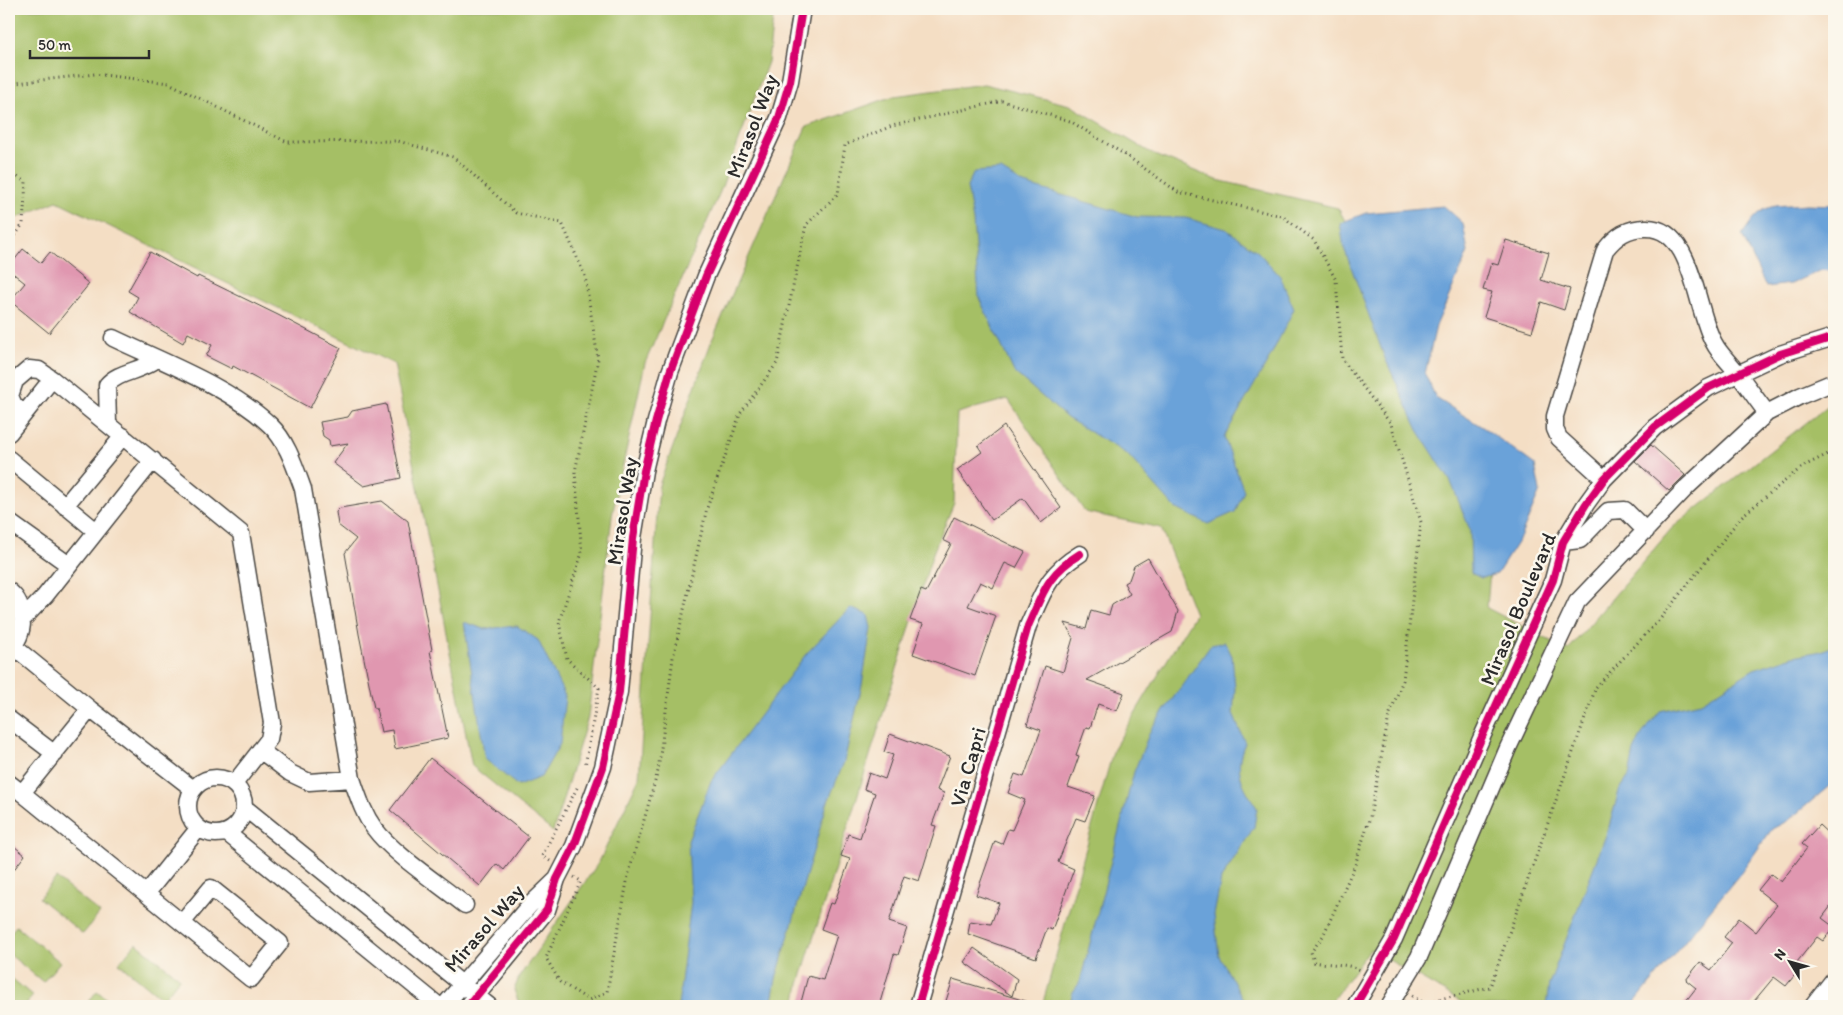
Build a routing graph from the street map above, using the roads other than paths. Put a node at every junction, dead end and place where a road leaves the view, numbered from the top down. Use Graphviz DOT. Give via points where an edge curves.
graph roads {
  1 [pos="802,9"];
  2 [pos="1834,337"];
  3 [pos="114,338"];
  4 [pos="157,359"];
  5 [pos="1737,373"];
  6 [pos="52,379"];
  7 [pos="1834,382"];
  8 [pos="1767,413"];
  9 [pos="24,414"];
  10 [pos="108,424"];
  11 [pos="9,433"];
  12 [pos="123,436"];
  13 [pos="9,459"];
  14 [pos="153,460"];
  15 [pos="1604,479"];
  16 [pos="66,506"];
  17 [pos="9,522"];
  18 [pos="96,531"];
  19 [pos="1646,531"];
  20 [pos="1563,542"];
  21 [pos="1080,554"];
  22 [pos="70,565"];
  23 [pos="9,590"];
  24 [pos="22,619"];
  25 [pos="11,648"];
  26 [pos="90,709"];
  27 [pos="9,719"];
  28 [pos="260,750"];
  29 [pos="55,754"];
  30 [pos="352,779"];
  31 [pos="234,784"];
  32 [pos="15,788"];
  33 [pos="193,789"];
  34 [pos="245,808"];
  35 [pos="198,829"];
  36 [pos="227,833"];
  37 [pos="560,874"];
  38 [pos="146,894"];
  39 [pos="465,904"];
  40 [pos="182,923"];
  41 [pos="1834,979"];
  42 [pos="462,985"];
  43 [pos="478,1003"];
  44 [pos="439,1006"];
  45 [pos="444,1006"];
  46 [pos="918,1006"];
  47 [pos="1355,1006"];
  48 [pos="1389,1006"];
  49 [pos="1813,1006"];
  1 -- 37 [label="street, Mirasol Way" via="790,82 779,118 706,276 673,364 656,421 633,538 613,730 591,802"];
  2 -- 5 [label="street, Mirasol Boulevard" via="1780,354"];
  3 -- 4 [label="street"];
  4 -- 10 [label="street" via="145,368 114,378 107,385"];
  4 -- 30 [label="street" via="237,399 271,426 292,459 303,489"];
  5 -- 8 [label="street"];
  5 -- 15 [label="street, Mirasol Boulevard" via="1708,388 1655,427"];
  5 -- 15 [label="street" via="1714,342 1686,259 1676,241 1651,228 1634,228 1615,237 1605,250 1554,416 1559,438"];
  6 -- 9 [label="street"];
  6 -- 9 [label="street" via="39,370 29,369 14,381 10,396"];
  6 -- 10 [label="street"];
  7 -- 8 [label="street"];
  8 -- 19 [label="street"];
  9 -- 11 [label="street"];
  10 -- 12 [label="street"];
  12 -- 14 [label="street"];
  12 -- 16 [label="street"];
  13 -- 16 [label="street"];
  14 -- 18 [label="street"];
  14 -- 28 [label="street" via="241,532 272,723 268,740"];
  15 -- 20 [label="street, Mirasol Boulevard"];
  16 -- 18 [label="street"];
  17 -- 22 [label="street"];
  18 -- 22 [label="street"];
  19 -- 20 [label="street" via="1625,510 1608,511 1580,540"];
  19 -- 48 [label="street" via="1577,602 1508,748 1419,957"];
  20 -- 47 [label="street, Mirasol Boulevard" via="1553,580 1394,939"];
  21 -- 46 [label="street, Via Capri" via="1062,565 1049,581 1028,626"];
  22 -- 24 [label="street"];
  23 -- 24 [label="street" via="20,605"];
  24 -- 25 [label="street" via="20,633"];
  25 -- 26 [label="street"];
  26 -- 29 [label="street"];
  26 -- 33 [label="street"];
  27 -- 29 [label="street"];
  28 -- 30 [label="street" via="290,773 309,782"];
  28 -- 31 [label="street"];
  29 -- 32 [label="street"];
  30 -- 39 [label="street" via="374,828"];
  31 -- 33 [label="street" via="217,778 200,783"];
  31 -- 34 [label="street" via="240,790"];
  32 -- 38 [label="street"];
  33 -- 35 [label="street" via="189,815"];
  34 -- 36 [label="street" via="239,823"];
  34 -- 42 [label="street"];
  35 -- 36 [label="street" via="212,835"];
  35 -- 38 [label="street"];
  36 -- 44 [label="street"];
  37 -- 42 [label="street, Mirasol Way"];
  37 -- 43 [label="street, Mirasol Way" via="547,910"];
  38 -- 40 [label="street"];
  40 -- 40 [label="street" via="251,979 280,943 211,888"];
  41 -- 49 [label="street"];
  42 -- 43 [label="street"];
  42 -- 45 [label="street, Mirasol Way"];
}
